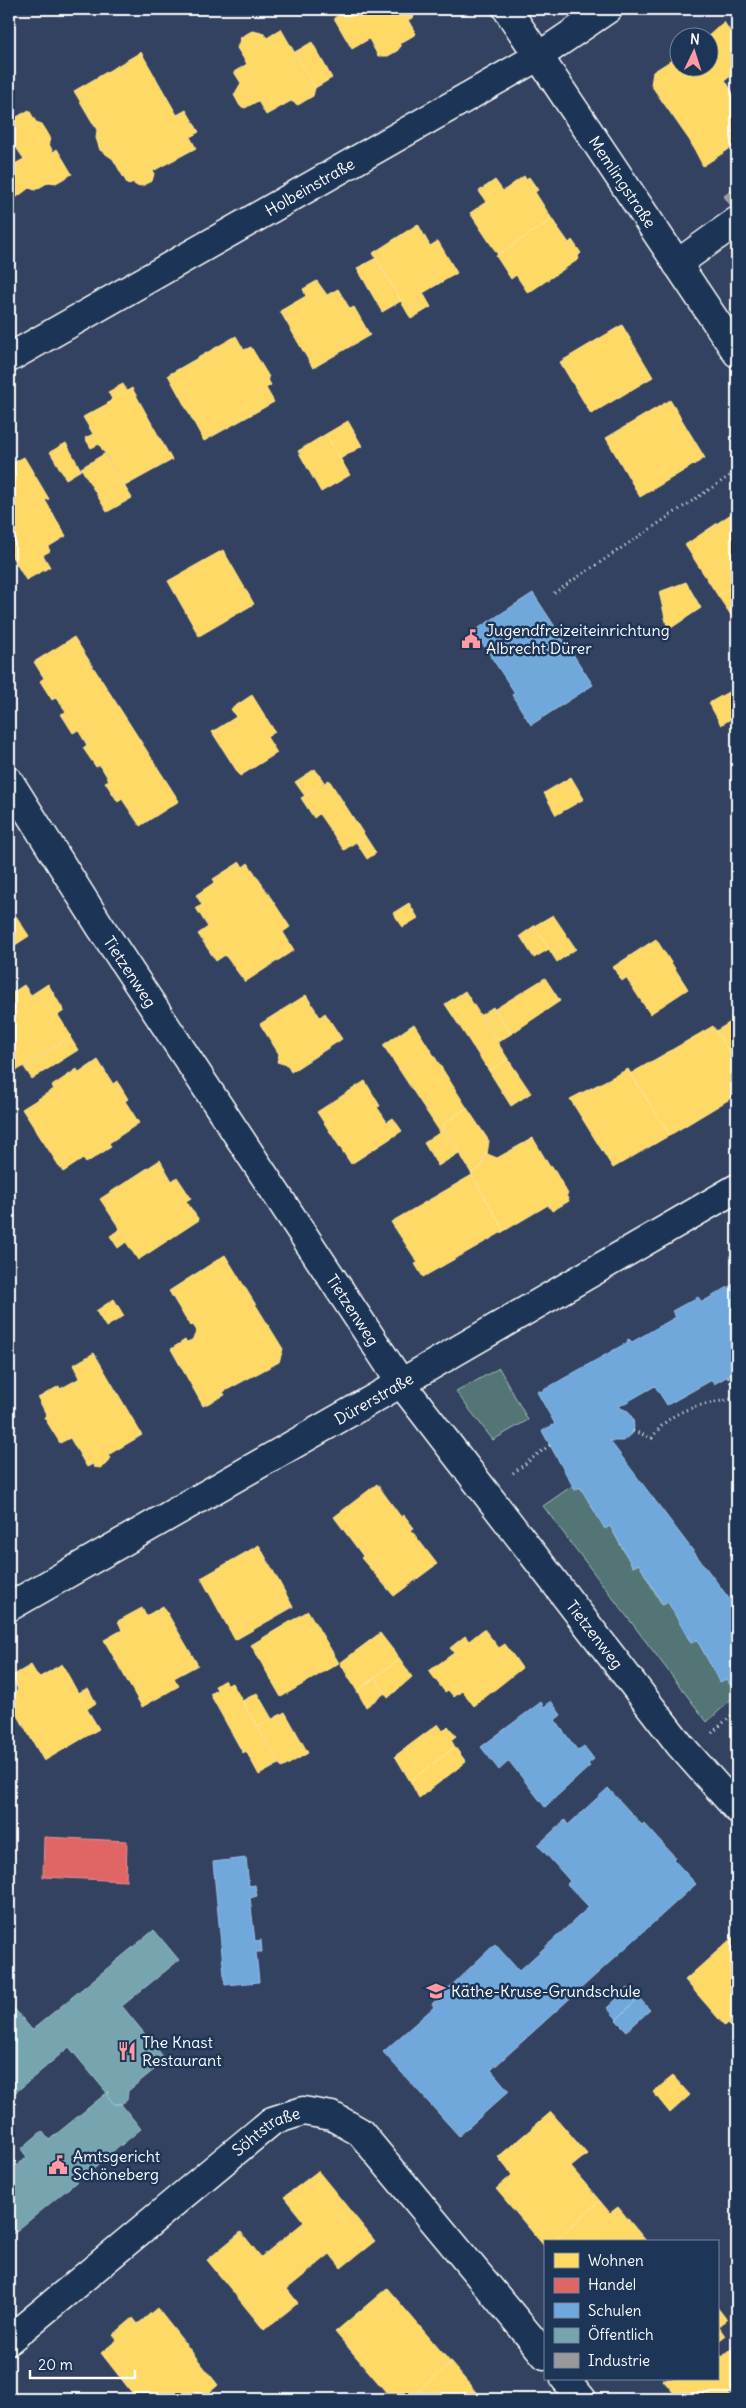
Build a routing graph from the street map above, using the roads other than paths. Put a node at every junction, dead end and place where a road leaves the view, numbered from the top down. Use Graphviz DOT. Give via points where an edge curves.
graph roads {
  1 [pos="507,9"];
  2 [pos="608,9"];
  3 [pos="539,56"];
  4 [pos="737,221"];
  5 [pos="677,264"];
  6 [pos="737,354"];
  7 [pos="9,358"];
  8 [pos="9,782"];
  9 [pos="737,1188"];
  10 [pos="401,1383"];
  11 [pos="9,1607"];
  12 [pos="737,1809"];
  13 [pos="9,2340"];
  14 [pos="544,2353"];
  15 [pos="566,2380"];
  16 [pos="582,2399"];
  1 -- 3 [label="street, Memlingstraße"];
  2 -- 3 [label="street, Holbeinstraße"];
  3 -- 5 [label="street, Memlingstraße"];
  3 -- 7 [label="street, Holbeinstraße"];
  4 -- 5 [label="street"];
  5 -- 6 [label="street, Memlingstraße"];
  8 -- 10 [label="street, Tietzenweg"];
  9 -- 10 [label="street, Dürerstraße"];
  10 -- 11 [label="street, Dürerstraße"];
  10 -- 12 [label="street, Tietzenweg" via="680,1745"];
  13 -- 14 [label="street, Söhtstraße" via="272,2121 303,2111 332,2116 360,2132"];
  15 -- 16 [label="street"];
}
